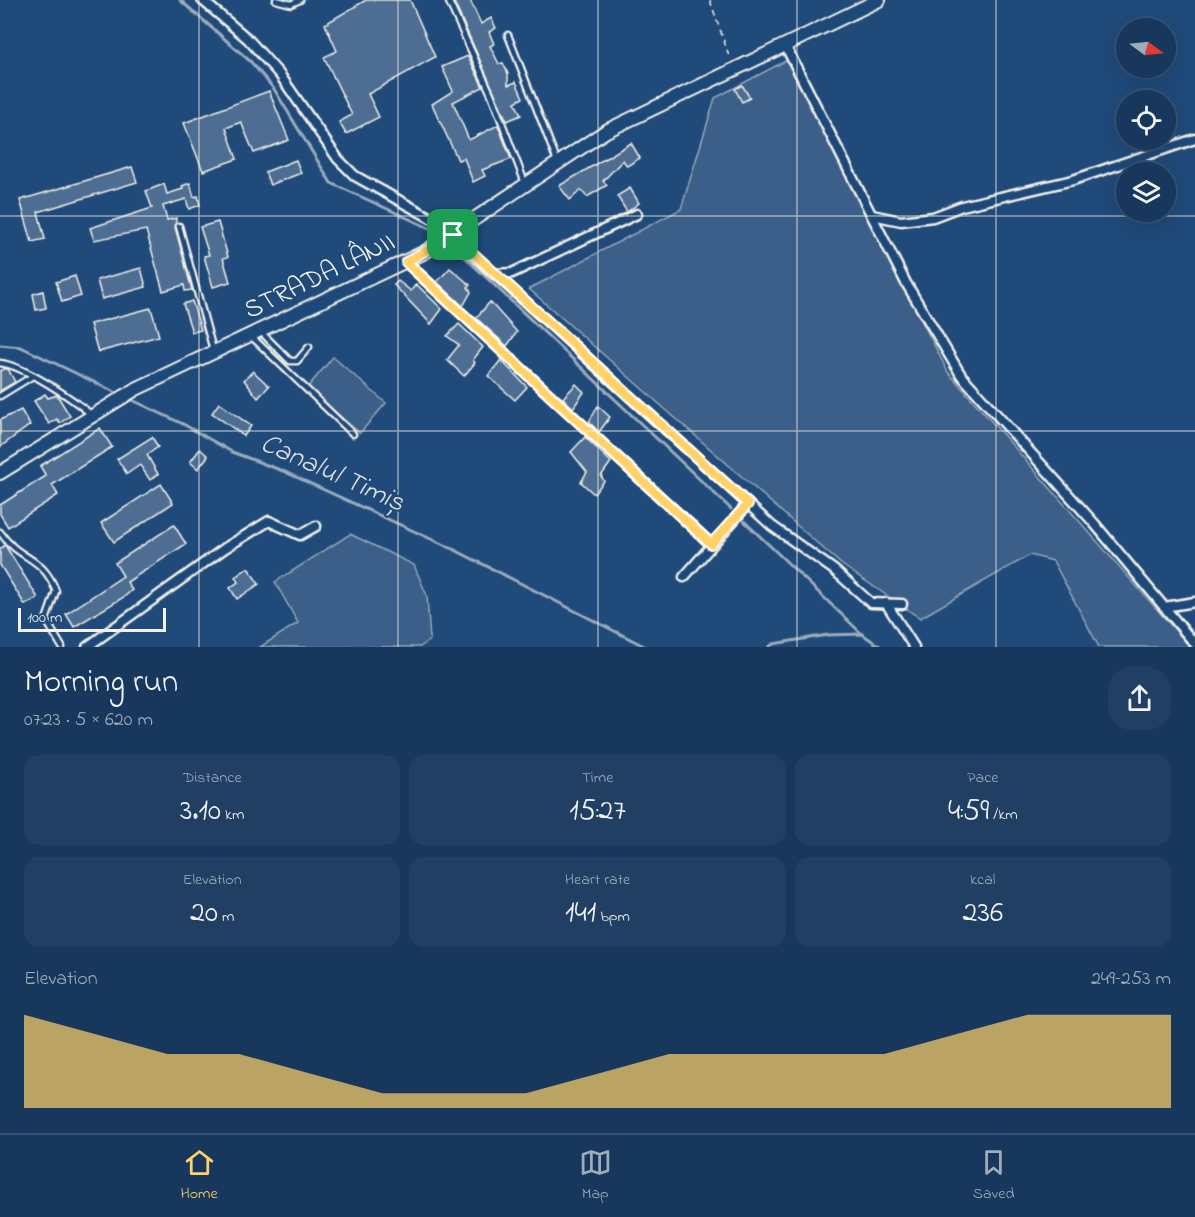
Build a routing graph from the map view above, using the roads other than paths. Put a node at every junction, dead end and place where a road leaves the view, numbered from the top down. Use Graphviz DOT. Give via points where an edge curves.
graph roads {
  1 [pos="202,0"];
  2 [pos="276,0"];
  3 [pos="300,0"];
  4 [pos="448,0"];
  5 [pos="879,0"];
  6 [pos="508,35"];
  7 [pos="785,45"];
  8 [pos="1195,139"];
  9 [pos="558,162"];
  10 [pos="525,185"];
  11 [pos="637,214"];
  12 [pos="872,215"];
  13 [pos="178,226"];
  14 [pos="453,235"];
  15 [pos="406,262"];
  16 [pos="494,274"];
  17 [pos="256,334"];
  18 [pos="309,347"];
  19 [pos="214,354"];
  20 [pos="0,363"];
  21 [pos="31,376"];
  22 [pos="0,396"];
  23 [pos="92,415"];
  24 [pos="353,434"];
  25 [pos="0,473"];
  26 [pos="748,504"];
  27 [pos="316,526"];
  28 [pos="0,532"];
  29 [pos="711,544"];
  30 [pos="684,577"];
  31 [pos="1195,602"];
  32 [pos="886,603"];
  33 [pos="902,604"];
  34 [pos="1164,607"];
  35 [pos="1195,644"];
  36 [pos="62,647"];
  37 [pos="87,647"];
  38 [pos="914,647"];
  1 -- 14 [label="street" via="249,39 280,75 338,159 355,176 417,208"];
  2 -- 3 [label="lane" via="291,4"];
  4 -- 10 [label="lane" via="491,94"];
  5 -- 7 [label="main road, STRADA LÂNII"];
  6 -- 9 [label="lane"];
  7 -- 9 [label="main road, STRADA LÂNII" via="606,131"];
  7 -- 12 [label="street"];
  8 -- 12 [label="street" via="1073,180 962,206 933,218 901,221"];
  9 -- 10 [label="main road, STRADA LÂNII"];
  10 -- 14 [label="main road, STRADA LÂNII"];
  11 -- 16 [label="street" via="512,273"];
  12 -- 34 [label="street" via="906,283 961,375"];
  13 -- 19 [label="lane"];
  14 -- 15 [label="main road, STRADA LÂNII"];
  14 -- 16 [label="street"];
  15 -- 17 [label="main road, STRADA LÂNII"];
  15 -- 29 [label="street"];
  16 -- 26 [label="street"];
  17 -- 18 [label="lane" via="293,362"];
  17 -- 19 [label="main road, STRADA LÂNII"];
  17 -- 24 [label="lane"];
  19 -- 23 [label="main road, STRADA LÂNII" via="136,389"];
  20 -- 21 [label="lane"];
  21 -- 22 [label="lane"];
  21 -- 23 [label="lane"];
  23 -- 25 [label="main road, STRADA LÂNII"];
  26 -- 29 [label="street"];
  26 -- 32 [label="street" via="871,603"];
  27 -- 37 [label="street" via="300,535 269,521"];
  28 -- 36 [label="lane" via="8,543 48,573 56,591 46,620"];
  29 -- 30 [label="street"];
  31 -- 34 [label="street"];
  32 -- 33 [label="street"];
  32 -- 38 [label="street"];
  34 -- 35 [label="street"];
}
